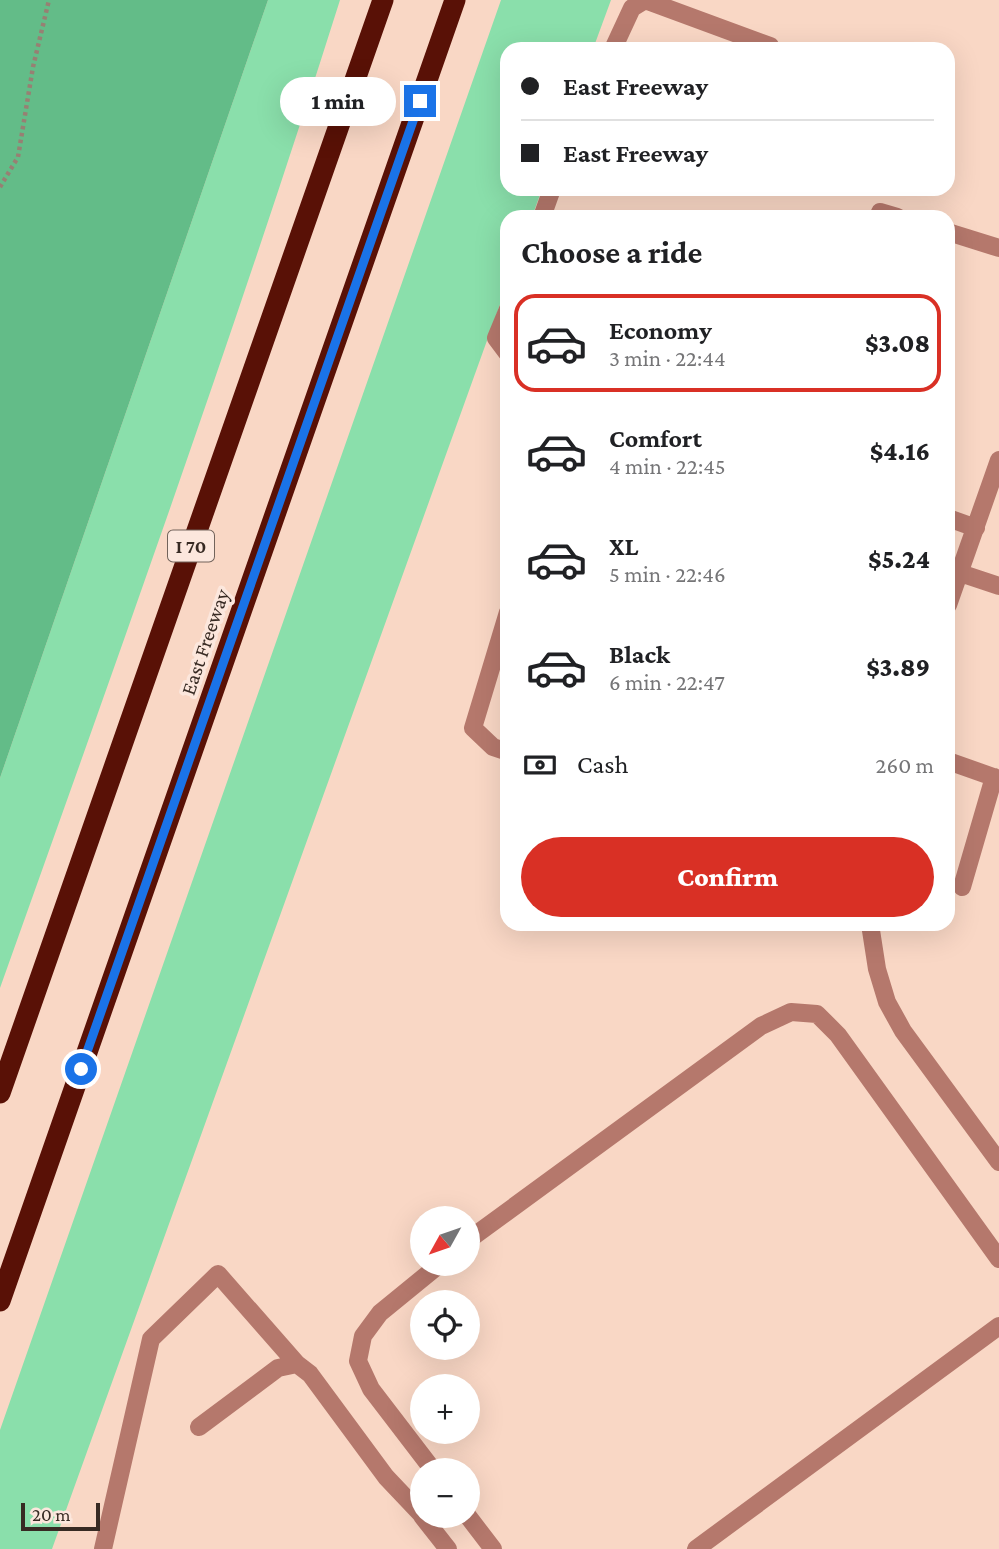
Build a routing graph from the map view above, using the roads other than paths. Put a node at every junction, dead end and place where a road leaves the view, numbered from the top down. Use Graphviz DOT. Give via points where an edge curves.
graph roads {
  1 [pos="383,0"];
  2 [pos="455,0"];
  3 [pos="616,42"];
  4 [pos="759,42"];
  5 [pos="955,234"];
  6 [pos="999,248"];
  7 [pos="999,460"];
  8 [pos="994,493"];
  9 [pos="955,520"];
  10 [pos="976,528"];
  11 [pos="960,573"];
  12 [pos="955,586"];
  13 [pos="999,586"];
  14 [pos="500,638"];
  15 [pos="500,749"];
  16 [pos="955,763"];
  17 [pos="996,778"];
  18 [pos="962,887"];
  19 [pos="871,931"];
  20 [pos="0,1093"];
  21 [pos="999,1162"];
  22 [pos="480,1231"];
  23 [pos="999,1259"];
  24 [pos="425,1276"];
  25 [pos="0,1301"];
  26 [pos="999,1326"];
  27 [pos="297,1363"];
  28 [pos="199,1427"];
  29 [pos="424,1458"];
  30 [pos="410,1502"];
  31 [pos="432,1528"];
  32 [pos="477,1528"];
  33 [pos="103,1549"];
  34 [pos="448,1549"];
  35 [pos="493,1549"];
  36 [pos="696,1549"];
  1 -- 20 [label="highway, East Freeway / I 70"];
  2 -- 25 [label="highway, East Freeway"];
  3 -- 4 [label="street" via="632,8 645,0"];
  5 -- 6 [label="street"];
  7 -- 8 [label="street"];
  8 -- 10 [label="street"];
  9 -- 10 [label="street"];
  10 -- 11 [label="street"];
  11 -- 12 [label="street"];
  11 -- 13 [label="street"];
  14 -- 15 [label="street" via="473,727"];
  16 -- 17 [label="street"];
  17 -- 18 [label="street"];
  19 -- 21 [label="street" via="887,1002 903,1031"];
  22 -- 23 [label="street" via="761,1026 791,1012 817,1014 838,1035"];
  24 -- 29 [label="street" via="380,1313 363,1336 358,1361 371,1390"];
  26 -- 36 [label="street"];
  27 -- 28 [label="street" via="278,1368"];
  27 -- 30 [label="street"];
  27 -- 33 [label="street" via="218,1274 151,1339"];
  31 -- 34 [label="street"];
  32 -- 35 [label="street"];
}
